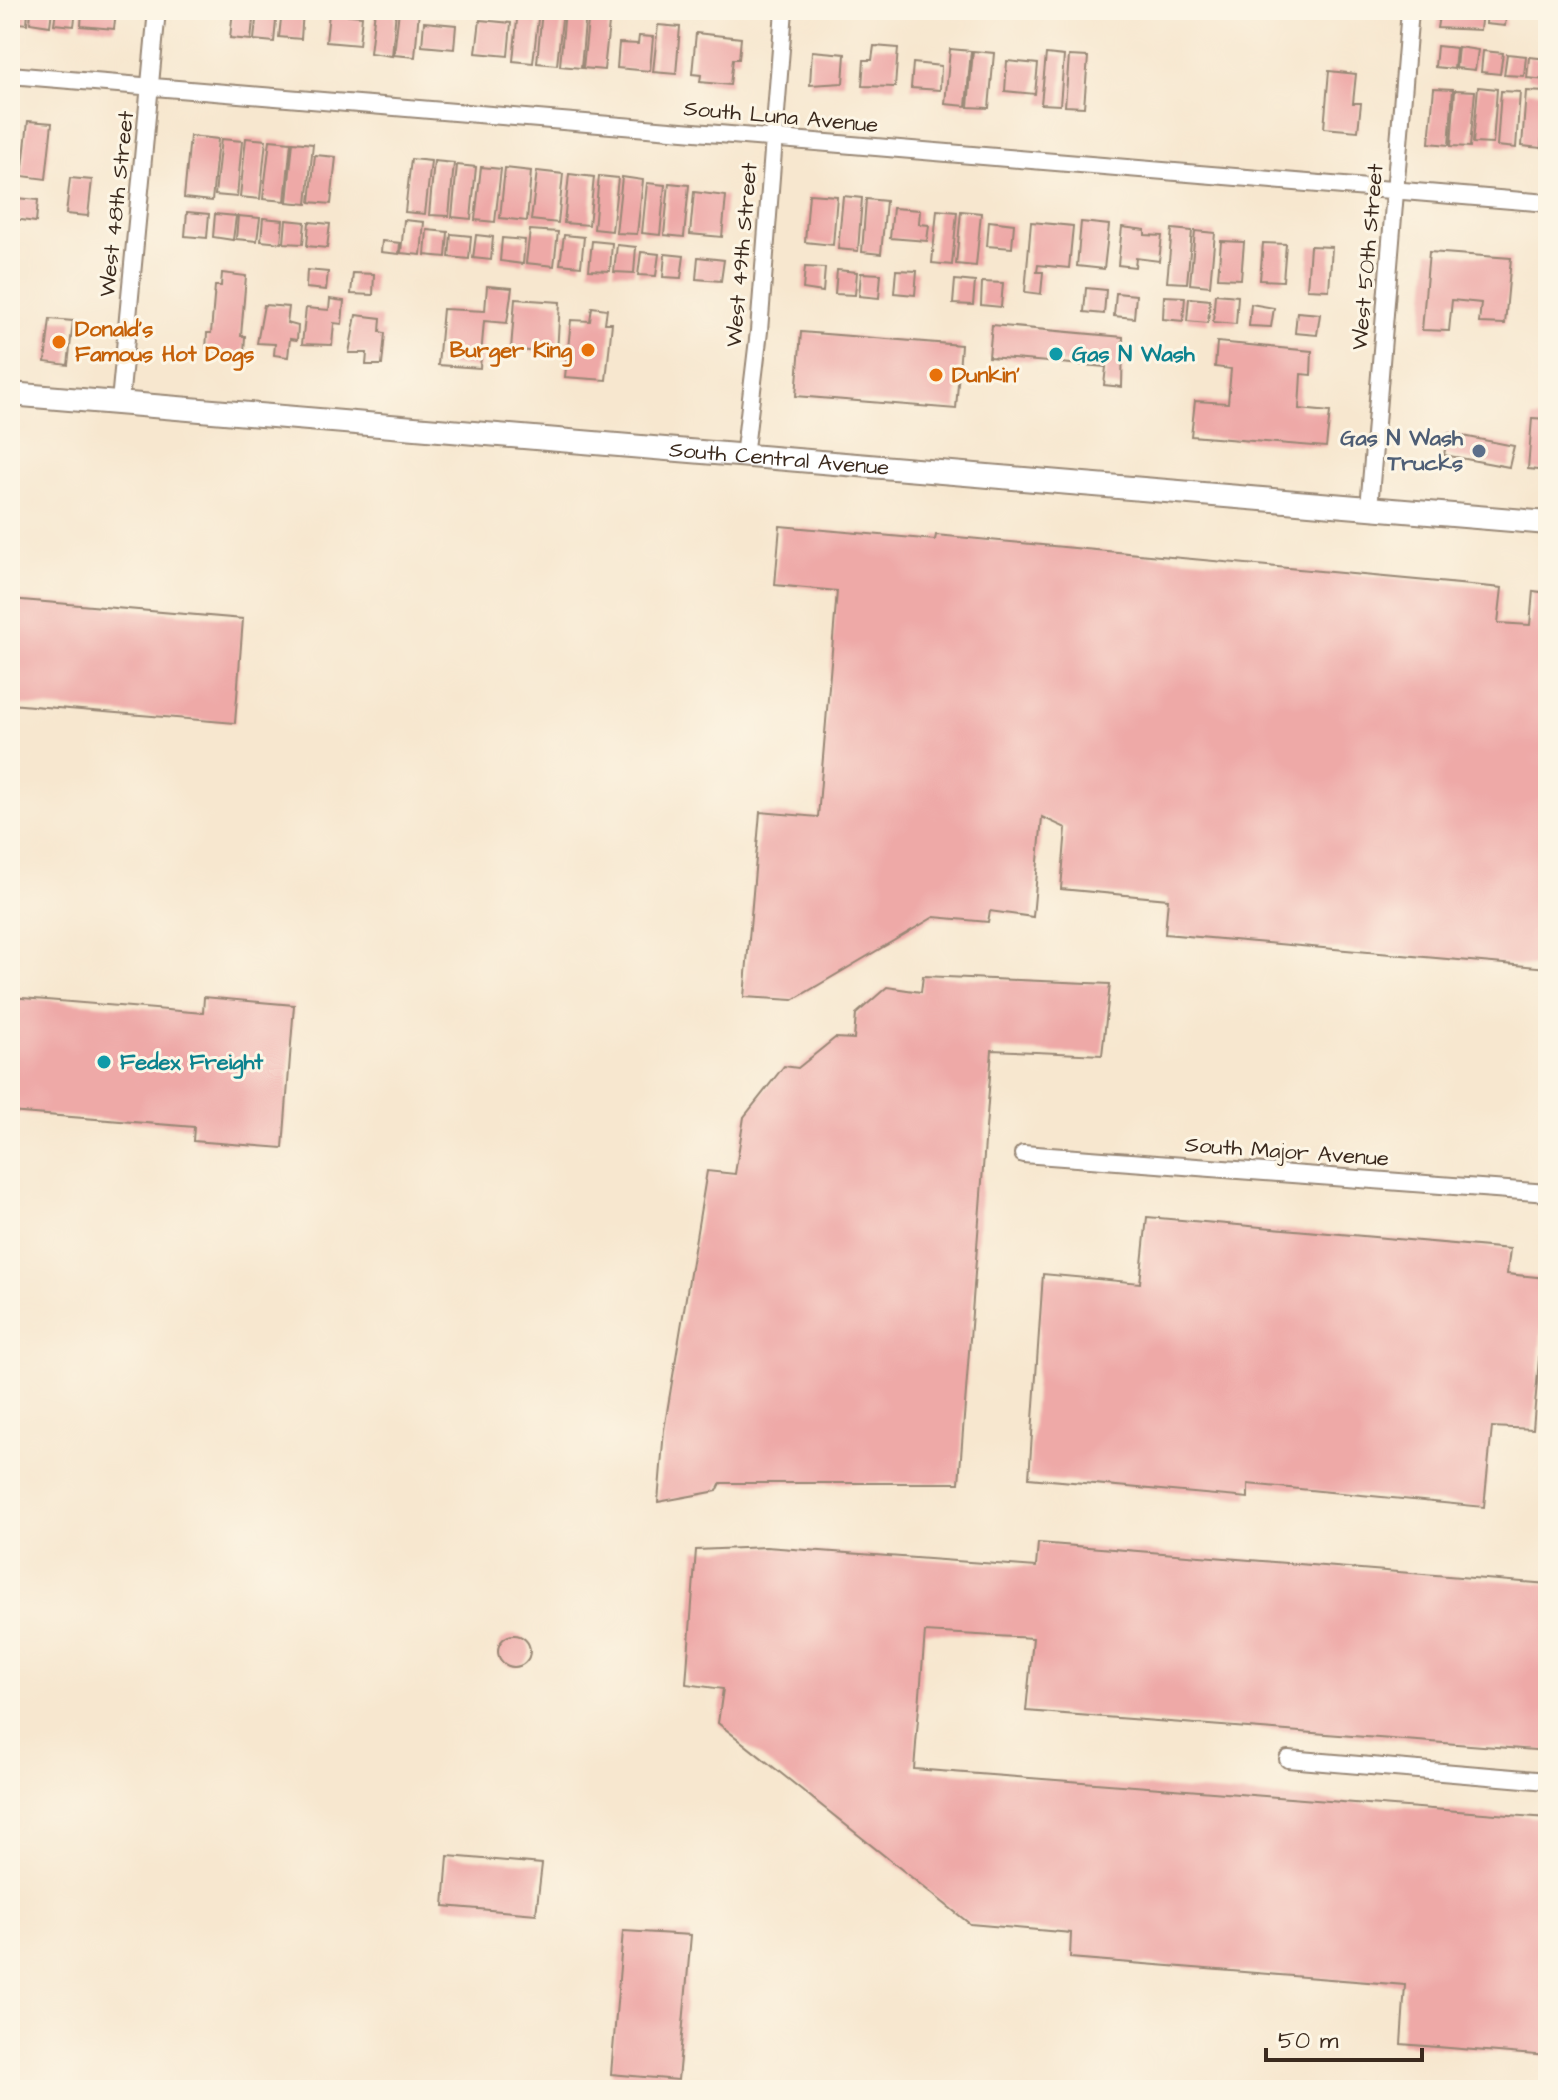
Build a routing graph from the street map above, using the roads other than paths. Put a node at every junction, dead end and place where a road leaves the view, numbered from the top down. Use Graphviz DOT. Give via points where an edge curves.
graph roads {
  1 [pos="157,10"];
  2 [pos="784,10"];
  3 [pos="1410,10"];
  4 [pos="10,75"];
  5 [pos="150,87"];
  6 [pos="773,139"];
  7 [pos="1395,191"];
  8 [pos="1548,203"];
  9 [pos="10,394"];
  10 [pos="120,402"];
  11 [pos="744,457"];
  12 [pos="1369,508"];
  13 [pos="1548,523"];
  14 [pos="1023,1154"];
  15 [pos="1548,1193"];
  16 [pos="1288,1759"];
  17 [pos="1548,1781"];
  1 -- 5 [label="street, West 48th Street"];
  2 -- 6 [label="street, West 49th Street"];
  3 -- 7 [label="street, West 50th Street"];
  4 -- 5 [label="street, South Luna Avenue"];
  5 -- 6 [label="street, South Luna Avenue"];
  5 -- 10 [label="street, West 48th Street"];
  6 -- 7 [label="street, South Luna Avenue"];
  6 -- 11 [label="street, West 49th Street"];
  7 -- 8 [label="street, South Luna Avenue"];
  7 -- 12 [label="street, West 50th Street"];
  9 -- 10 [label="main road, South Central Avenue"];
  10 -- 11 [label="main road, South Central Avenue"];
  11 -- 12 [label="main road, South Central Avenue"];
  12 -- 13 [label="main road, South Central Avenue"];
  14 -- 15 [label="street, South Major Avenue"];
  16 -- 17 [label="street"];
}
